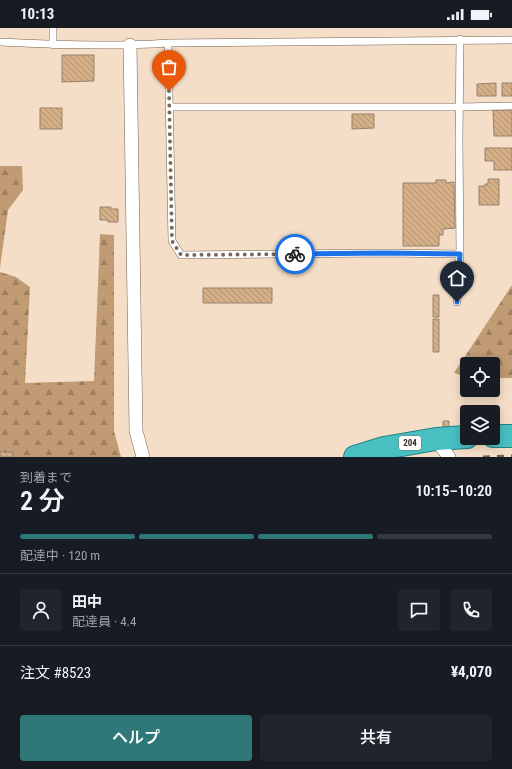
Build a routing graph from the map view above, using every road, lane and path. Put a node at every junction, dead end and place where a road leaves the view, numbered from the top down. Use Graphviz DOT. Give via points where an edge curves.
graph roads {
  1 [pos="53,28"];
  2 [pos="460,39"];
  3 [pos="512,40"];
  4 [pos="0,42"];
  5 [pos="168,43"];
  6 [pos="53,45"];
  7 [pos="130,46"];
  8 [pos="512,106"];
  9 [pos="169,107"];
  10 [pos="459,107"];
  11 [pos="460,254"];
  12 [pos="457,302"];
  13 [pos="500,436"];
  14 [pos="512,436"];
  15 [pos="460,437"];
  16 [pos="436,438"];
  17 [pos="143,457"];
  18 [pos="354,457"];
  19 [pos="449,457"];
  1 -- 6 [label="lane"];
  2 -- 3 [label="lane"];
  2 -- 5 [label="lane"];
  2 -- 10 [label="lane"];
  4 -- 6 [label="lane"];
  5 -- 7 [label="lane"];
  5 -- 9 [label="lane"];
  6 -- 7 [label="lane"];
  7 -- 17 [label="street" via="136,431"];
  8 -- 10 [label="lane"];
  9 -- 10 [label="lane"];
  9 -- 11 [label="lane" via="172,241 181,255"];
  10 -- 11 [label="lane"];
  11 -- 12 [label="lane"];
  13 -- 14 [label="highway"];
  15 -- 16 [label="highway, 204"];
  16 -- 18 [label="highway, 204"];
  16 -- 19 [label="street"];
}
